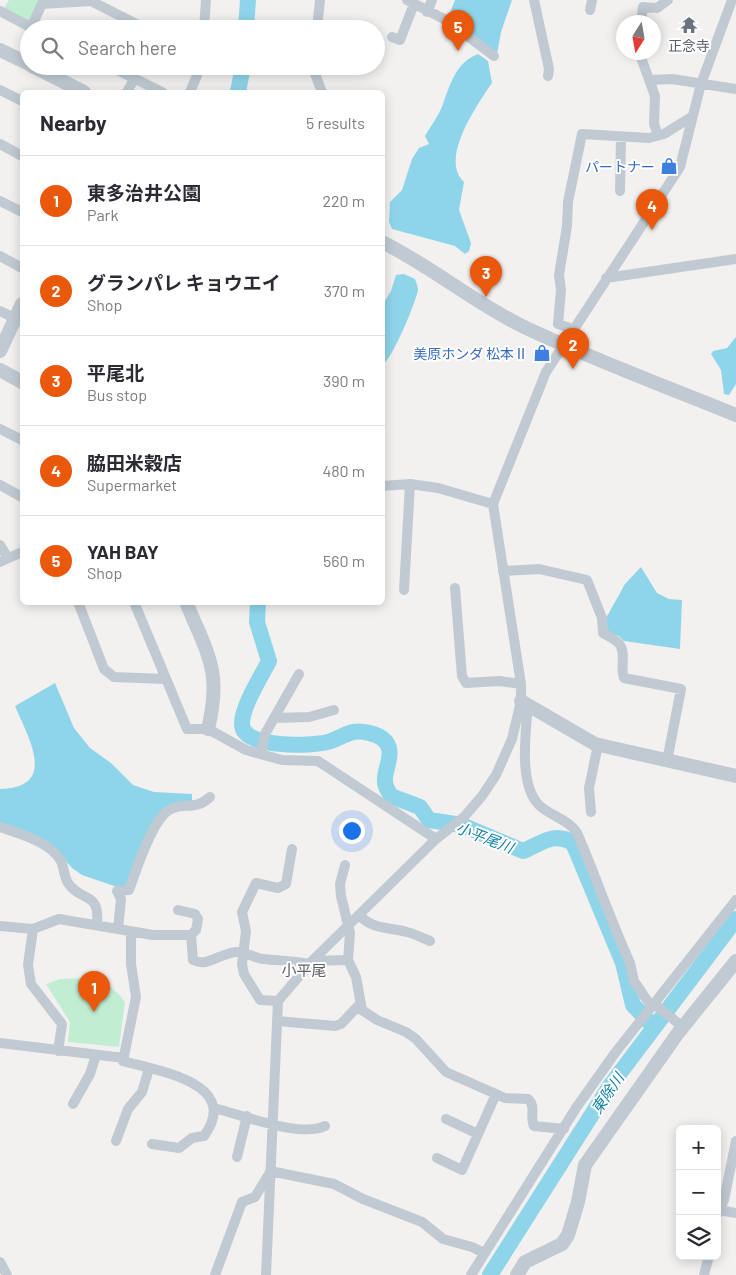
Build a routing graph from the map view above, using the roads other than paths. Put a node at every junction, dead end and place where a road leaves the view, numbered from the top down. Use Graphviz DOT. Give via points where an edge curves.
graph roads {
  1 [pos="4,0"];
  2 [pos="206,0"];
  3 [pos="320,0"];
  4 [pos="432,0"];
  5 [pos="534,0"];
  6 [pos="668,0"];
  7 [pos="732,0"];
  8 [pos="411,2"];
  9 [pos="0,9"];
  10 [pos="427,12"];
  11 [pos="642,15"];
  12 [pos="35,20"];
  13 [pos="128,20"];
  14 [pos="205,20"];
  15 [pos="317,20"];
  16 [pos="20,21"];
  17 [pos="392,37"];
  18 [pos="0,50"];
  19 [pos="494,56"];
  20 [pos="20,60"];
  21 [pos="642,60"];
  22 [pos="50,75"];
  23 [pos="127,75"];
  24 [pos="197,75"];
  25 [pos="315,75"];
  26 [pos="548,76"];
  27 [pos="134,79"];
  28 [pos="650,80"];
  29 [pos="702,84"];
  30 [pos="736,89"];
  31 [pos="0,90"];
  32 [pos="80,90"];
  33 [pos="128,90"];
  34 [pos="158,90"];
  35 [pos="191,90"];
  36 [pos="321,90"];
  37 [pos="20,100"];
  38 [pos="694,116"];
  39 [pos="658,135"];
  40 [pos="621,137"];
  41 [pos="0,144"];
  42 [pos="20,155"];
  43 [pos="620,190"];
  44 [pos="0,201"];
  45 [pos="20,211"];
  46 [pos="385,244"];
  47 [pos="0,256"];
  48 [pos="736,259"];
  49 [pos="20,267"];
  50 [pos="606,278"];
  51 [pos="0,311"];
  52 [pos="19,320"];
  53 [pos="573,329"];
  54 [pos="563,344"];
  55 [pos="0,351"];
  56 [pos="0,370"];
  57 [pos="20,381"];
  58 [pos="736,415"];
  59 [pos="0,429"];
  60 [pos="20,439"];
  61 [pos="410,484"];
  62 [pos="0,485"];
  63 [pos="385,486"];
  64 [pos="20,496"];
  65 [pos="493,504"];
  66 [pos="0,545"];
  67 [pos="20,553"];
  68 [pos="4,560"];
  69 [pos="503,571"];
  70 [pos="455,588"];
  71 [pos="404,590"];
  72 [pos="79,605"];
  73 [pos="135,605"];
  74 [pos="187,605"];
  75 [pos="299,674"];
  76 [pos="165,678"];
  77 [pos="521,684"];
  78 [pos="524,703"];
  79 [pos="334,710"];
  80 [pos="274,718"];
  81 [pos="208,729"];
  82 [pos="598,745"];
  83 [pos="261,754"];
  84 [pos="667,761"];
  85 [pos="736,776"];
  86 [pos="210,797"];
  87 [pos="591,812"];
  88 [pos="0,827"];
  89 [pos="436,839"];
  90 [pos="292,849"];
  91 [pos="345,865"];
  92 [pos="736,900"];
  93 [pos="178,910"];
  94 [pos="359,915"];
  95 [pos="97,924"];
  96 [pos="0,926"];
  97 [pos="349,926"];
  98 [pos="33,929"];
  99 [pos="118,929"];
  100 [pos="131,933"];
  101 [pos="191,936"];
  102 [pos="430,941"];
  103 [pos="244,952"];
  104 [pos="348,960"];
  105 [pos="736,961"];
  106 [pos="311,963"];
  107 [pos="278,1001"];
  108 [pos="360,1004"];
  109 [pos="652,1005"];
  110 [pos="277,1021"];
  111 [pos="683,1028"];
  112 [pos="0,1044"];
  113 [pos="58,1051"];
  114 [pos="96,1055"];
  115 [pos="124,1058"];
  116 [pos="149,1068"];
  117 [pos="496,1094"];
  118 [pos="73,1104"];
  119 [pos="214,1108"];
  120 [pos="247,1116"];
  121 [pos="446,1119"];
  122 [pos="274,1123"];
  123 [pos="325,1126"];
  124 [pos="564,1129"];
  125 [pos="478,1134"];
  126 [pos="116,1141"];
  127 [pos="736,1141"];
  128 [pos="152,1144"];
  129 [pos="237,1157"];
  130 [pos="437,1158"];
  131 [pos="270,1172"];
  132 [pos="721,1206"];
  133 [pos="721,1212"];
  134 [pos="736,1213"];
  135 [pos="484,1253"];
  136 [pos="707,1260"];
  137 [pos="0,1262"];
  138 [pos="7,1275"];
  139 [pos="215,1275"];
  140 [pos="266,1275"];
  141 [pos="471,1275"];
  142 [pos="517,1275"];
  143 [pos="704,1275"];
  1 -- 9 [label="street"];
  2 -- 14 [label="street"];
  3 -- 15 [label="street"];
  4 -- 10 [label="street"];
  5 -- 26 [label="street"];
  6 -- 11 [label="street" via="658,8 643,7"];
  7 -- 29 [label="street"];
  8 -- 10 [label="street"];
  8 -- 17 [label="street" via="400,40"];
  9 -- 16 [label="street"];
  10 -- 19 [label="street" via="446,20"];
  12 -- 13 [label="street" via="42,4 91,1"];
  18 -- 20 [label="street"];
  21 -- 28 [label="street"];
  22 -- 32 [label="street"];
  23 -- 27 [label="street"];
  24 -- 35 [label="street"];
  25 -- 36 [label="street"];
  27 -- 33 [label="street"];
  27 -- 34 [label="street"];
  28 -- 29 [label="street"];
  28 -- 39 [label="street"];
  29 -- 30 [label="street"];
  29 -- 38 [label="street"];
  31 -- 37 [label="street"];
  38 -- 39 [label="street"];
  38 -- 50 [label="street" via="680,167"];
  39 -- 40 [label="street" via="649,138"];
  40 -- 43 [label="street"];
  40 -- 53 [label="street" via="582,134 568,202 559,275 558,324"];
  41 -- 42 [label="street"];
  44 -- 45 [label="street"];
  46 -- 54 [label="street" via="423,264 498,313"];
  47 -- 49 [label="street"];
  48 -- 50 [label="street"];
  50 -- 53 [label="street"];
  51 -- 52 [label="street"];
  52 -- 55 [label="street"];
  53 -- 54 [label="street"];
  54 -- 58 [label="street"];
  54 -- 65 [label="street" via="546,372"];
  56 -- 57 [label="street"];
  59 -- 60 [label="street"];
  61 -- 63 [label="street"];
  61 -- 65 [label="street" via="438,488"];
  61 -- 71 [label="street"];
  62 -- 64 [label="street"];
  65 -- 69 [label="street"];
  66 -- 68 [label="street"];
  67 -- 68 [label="street"];
  69 -- 77 [label="street"];
  69 -- 84 [label="street" via="539,569 587,580 602,618 603,633 622,647 624,678 681,689"];
  70 -- 77 [label="street" via="462,676 466,683 499,680"];
  72 -- 76 [label="street" via="104,669 114,678"];
  73 -- 76 [label="street"];
  74 -- 81 [label="street" via="212,666 215,697"];
  75 -- 80 [label="street"];
  76 -- 81 [label="street" via="187,729"];
  77 -- 78 [label="street"];
  78 -- 82 [label="street"];
  78 -- 89 [label="street" via="496,774 464,817"];
  78 -- 109 [label="street" via="525,761 534,796 539,805 577,833 630,963 634,981"];
  79 -- 80 [label="street" via="309,717"];
  80 -- 83 [label="street" via="265,734"];
  81 -- 83 [label="street" via="246,750"];
  82 -- 84 [label="street"];
  82 -- 87 [label="street" via="590,788"];
  83 -- 89 [label="street" via="282,760 318,761"];
  84 -- 85 [label="street"];
  86 -- 99 [label="street" via="202,804 165,812 153,831 129,890 117,891 121,899"];
  88 -- 95 [label="street" via="49,848 61,861 68,884 93,902 98,910"];
  89 -- 94 [label="street"];
  90 -- 103 [label="street" via="286,884 278,888 256,883 244,905"];
  91 -- 97 [label="street" via="340,884 342,908"];
  92 -- 109 [label="street"];
  93 -- 101 [label="street" via="195,914 198,920"];
  94 -- 97 [label="street"];
  94 -- 102 [label="street" via="376,927 408,932"];
  95 -- 98 [label="street" via="59,919"];
  95 -- 99 [label="street"];
  96 -- 98 [label="street"];
  97 -- 104 [label="street"];
  97 -- 106 [label="street"];
  98 -- 113 [label="street" via="28,965 30,984 62,1024"];
  99 -- 100 [label="street"];
  100 -- 101 [label="street"];
  100 -- 115 [label="street" via="131,964 136,989"];
  101 -- 103 [label="street" via="193,960 197,962"];
  103 -- 106 [label="street" via="262,959"];
  103 -- 107 [label="street" via="244,974 260,1000"];
  104 -- 106 [label="street"];
  104 -- 108 [label="street" via="359,990"];
  105 -- 111 [label="street"];
  106 -- 107 [label="street"];
  107 -- 110 [label="street"];
  108 -- 110 [label="street" via="335,1026"];
  108 -- 117 [label="street" via="366,1014 416,1039 446,1072"];
  109 -- 111 [label="street"];
  109 -- 124 [label="street"];
  110 -- 122 [label="street"];
  111 -- 142 [label="street" via="585,1165 578,1202 562,1244 525,1262"];
  112 -- 113 [label="street"];
  113 -- 114 [label="street"];
  114 -- 115 [label="street"];
  114 -- 118 [label="street" via="90,1074"];
  115 -- 116 [label="street" via="123,1061"];
  116 -- 119 [label="street" via="198,1085 211,1098"];
  116 -- 126 [label="street" via="142,1092 128,1109"];
  117 -- 124 [label="street" via="505,1098 528,1099 533,1108 534,1126"];
  117 -- 125 [label="street"];
  119 -- 120 [label="street"];
  119 -- 128 [label="street" via="204,1136 192,1138 179,1148"];
  120 -- 122 [label="street"];
  120 -- 129 [label="street"];
  121 -- 125 [label="street"];
  122 -- 123 [label="street" via="308,1130"];
  122 -- 131 [label="street"];
  124 -- 135 [label="street"];
  125 -- 130 [label="street" via="462,1170"];
  127 -- 132 [label="street"];
  131 -- 135 [label="street" via="334,1184 422,1222 443,1239"];
  131 -- 139 [label="street" via="255,1197 242,1202"];
  131 -- 140 [label="street"];
  133 -- 134 [label="street"];
  135 -- 141 [label="street"];
  136 -- 143 [label="street"];
  137 -- 138 [label="street"];
}
